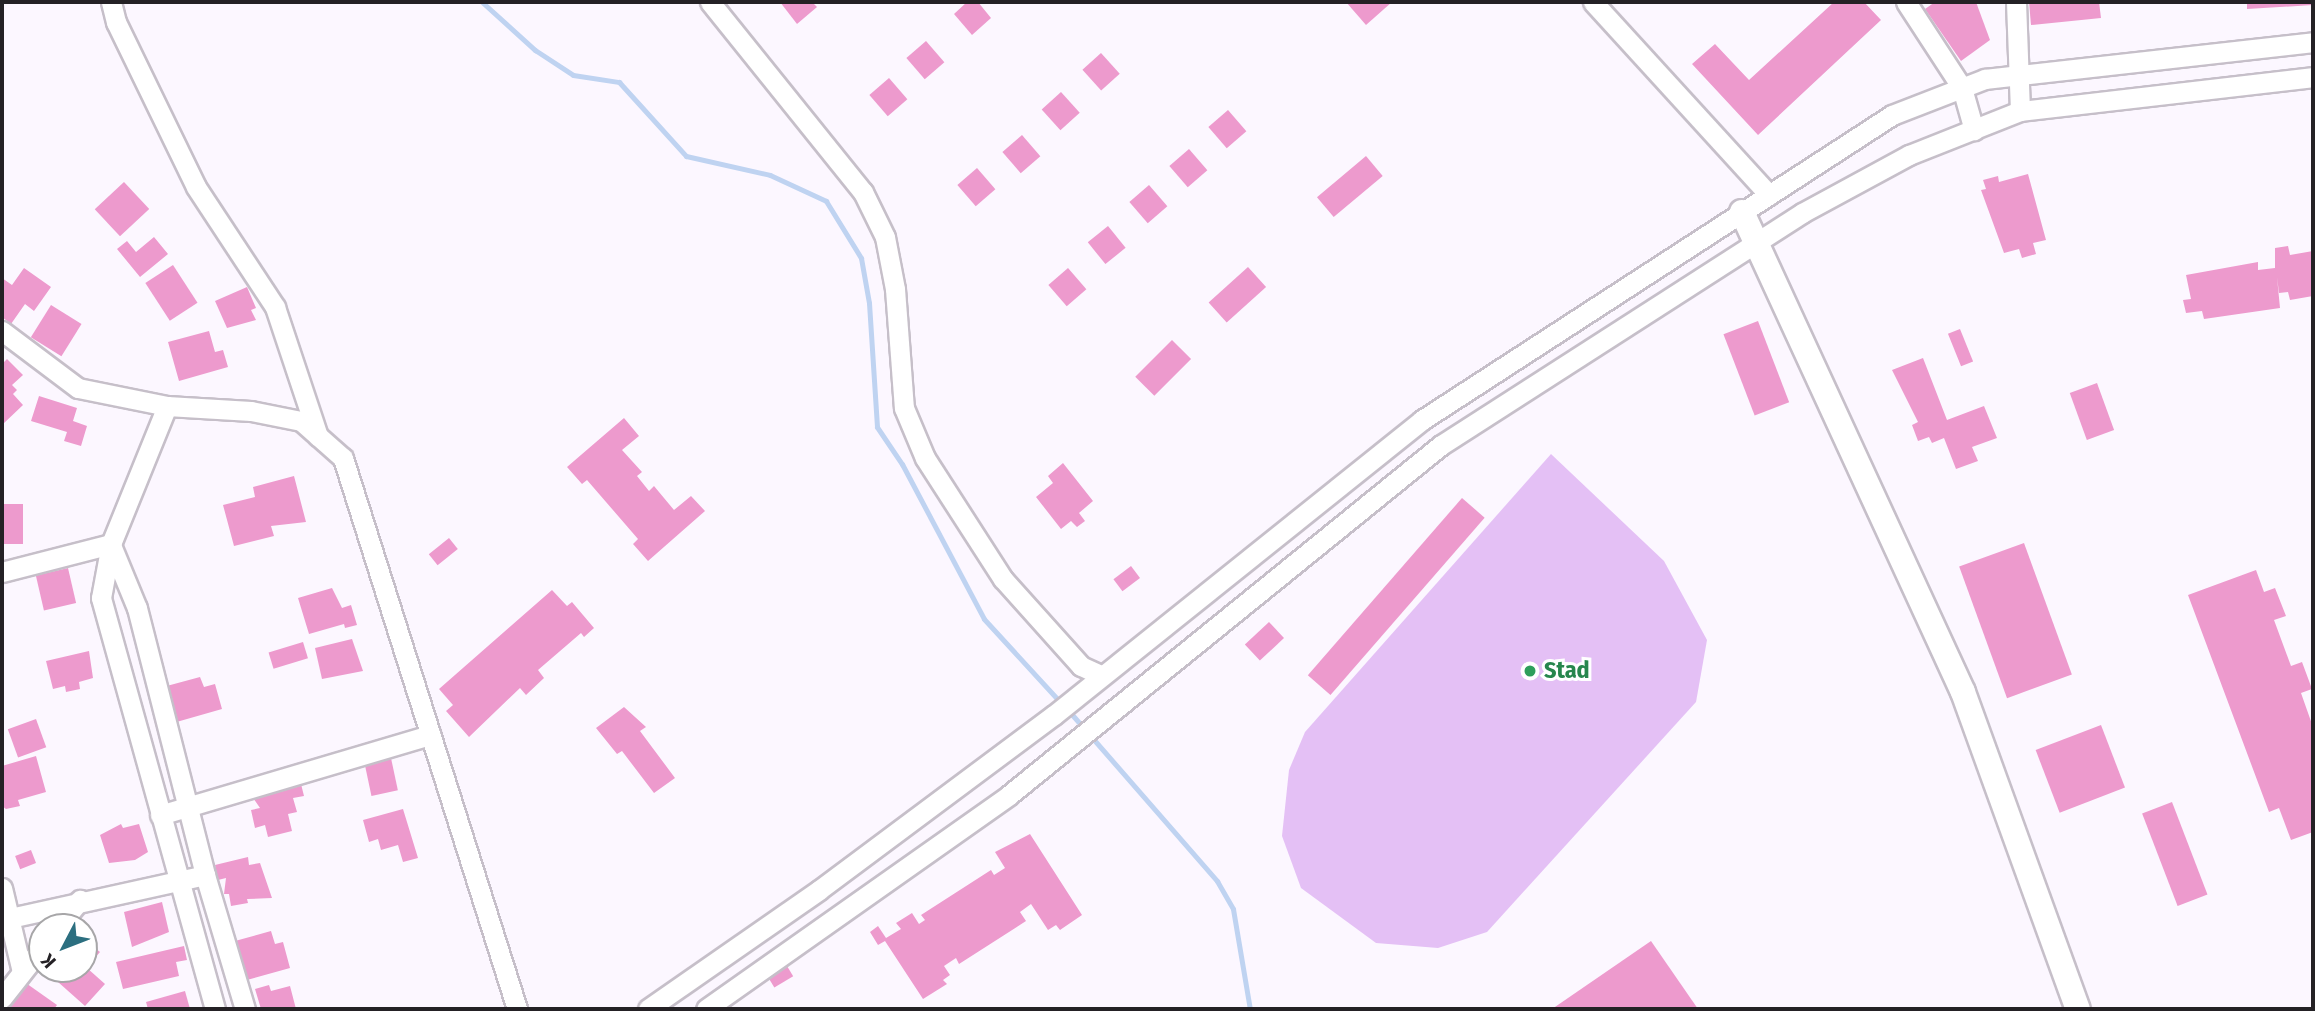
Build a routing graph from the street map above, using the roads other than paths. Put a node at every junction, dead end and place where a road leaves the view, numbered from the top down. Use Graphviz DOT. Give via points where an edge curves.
graph roads {
  1 [pos="111,2"];
  2 [pos="710,2"];
  3 [pos="1593,2"];
  4 [pos="1906,2"];
  5 [pos="2016,2"];
  6 [pos="2313,42"];
  7 [pos="2015,75"];
  8 [pos="2313,77"];
  9 [pos="1962,88"];
  10 [pos="2020,111"];
  11 [pos="1974,130"];
  12 [pos="1769,195"];
  13 [pos="1742,212"];
  14 [pos="1754,243"];
  15 [pos="2,331"];
  16 [pos="167,406"];
  17 [pos="319,437"];
  18 [pos="111,544"];
  19 [pos="2,572"];
  20 [pos="1102,676"];
  21 [pos="430,735"];
  22 [pos="187,804"];
  23 [pos="160,815"];
  24 [pos="205,874"];
  25 [pos="178,880"];
  26 [pos="2,888"];
  27 [pos="80,900"];
  28 [pos="69,913"];
  29 [pos="10,918"];
  30 [pos="28,964"];
  31 [pos="22,972"];
  32 [pos="2,998"];
  33 [pos="215,1009"];
  34 [pos="245,1009"];
  35 [pos="517,1009"];
  36 [pos="648,1009"];
  37 [pos="706,1009"];
  38 [pos="2078,1009"];
  1 -- 17 [label="street" via="116,23 196,187 275,306"];
  2 -- 20 [label="street" via="863,192 885,237 895,289 904,408 925,458 1003,579 1081,666"];
  3 -- 12 [label="street"];
  4 -- 9 [label="street"];
  5 -- 7 [label="street"];
  6 -- 7 [label="street"];
  7 -- 9 [label="street"];
  7 -- 10 [label="street"];
  8 -- 10 [label="street"];
  9 -- 11 [label="street"];
  9 -- 12 [label="street" via="1892,115"];
  10 -- 11 [label="street"];
  11 -- 14 [label="street" via="1909,155"];
  12 -- 13 [label="street"];
  13 -- 14 [label="main road"];
  13 -- 20 [label="street" via="1422,420"];
  14 -- 37 [label="street" via="1441,445 1009,795"];
  14 -- 38 [label="main road" via="1963,692"];
  15 -- 16 [label="street" via="78,388"];
  16 -- 17 [label="street" via="251,411 301,421"];
  16 -- 18 [label="street"];
  17 -- 21 [label="street" via="343,458"];
  18 -- 19 [label="street"];
  18 -- 22 [label="street" via="137,608"];
  18 -- 23 [label="street" via="101,598"];
  20 -- 36 [label="street" via="819,890"];
  21 -- 22 [label="street"];
  21 -- 35 [label="street"];
  22 -- 23 [label="street"];
  22 -- 24 [label="street"];
  23 -- 25 [label="street"];
  24 -- 25 [label="street"];
  24 -- 34 [label="street"];
  25 -- 27 [label="street"];
  25 -- 33 [label="street"];
  26 -- 29 [label="street"];
  27 -- 28 [label="street"];
  27 -- 29 [label="street"];
  29 -- 31 [label="street"];
  30 -- 31 [label="street"];
  31 -- 32 [label="street"];
}
